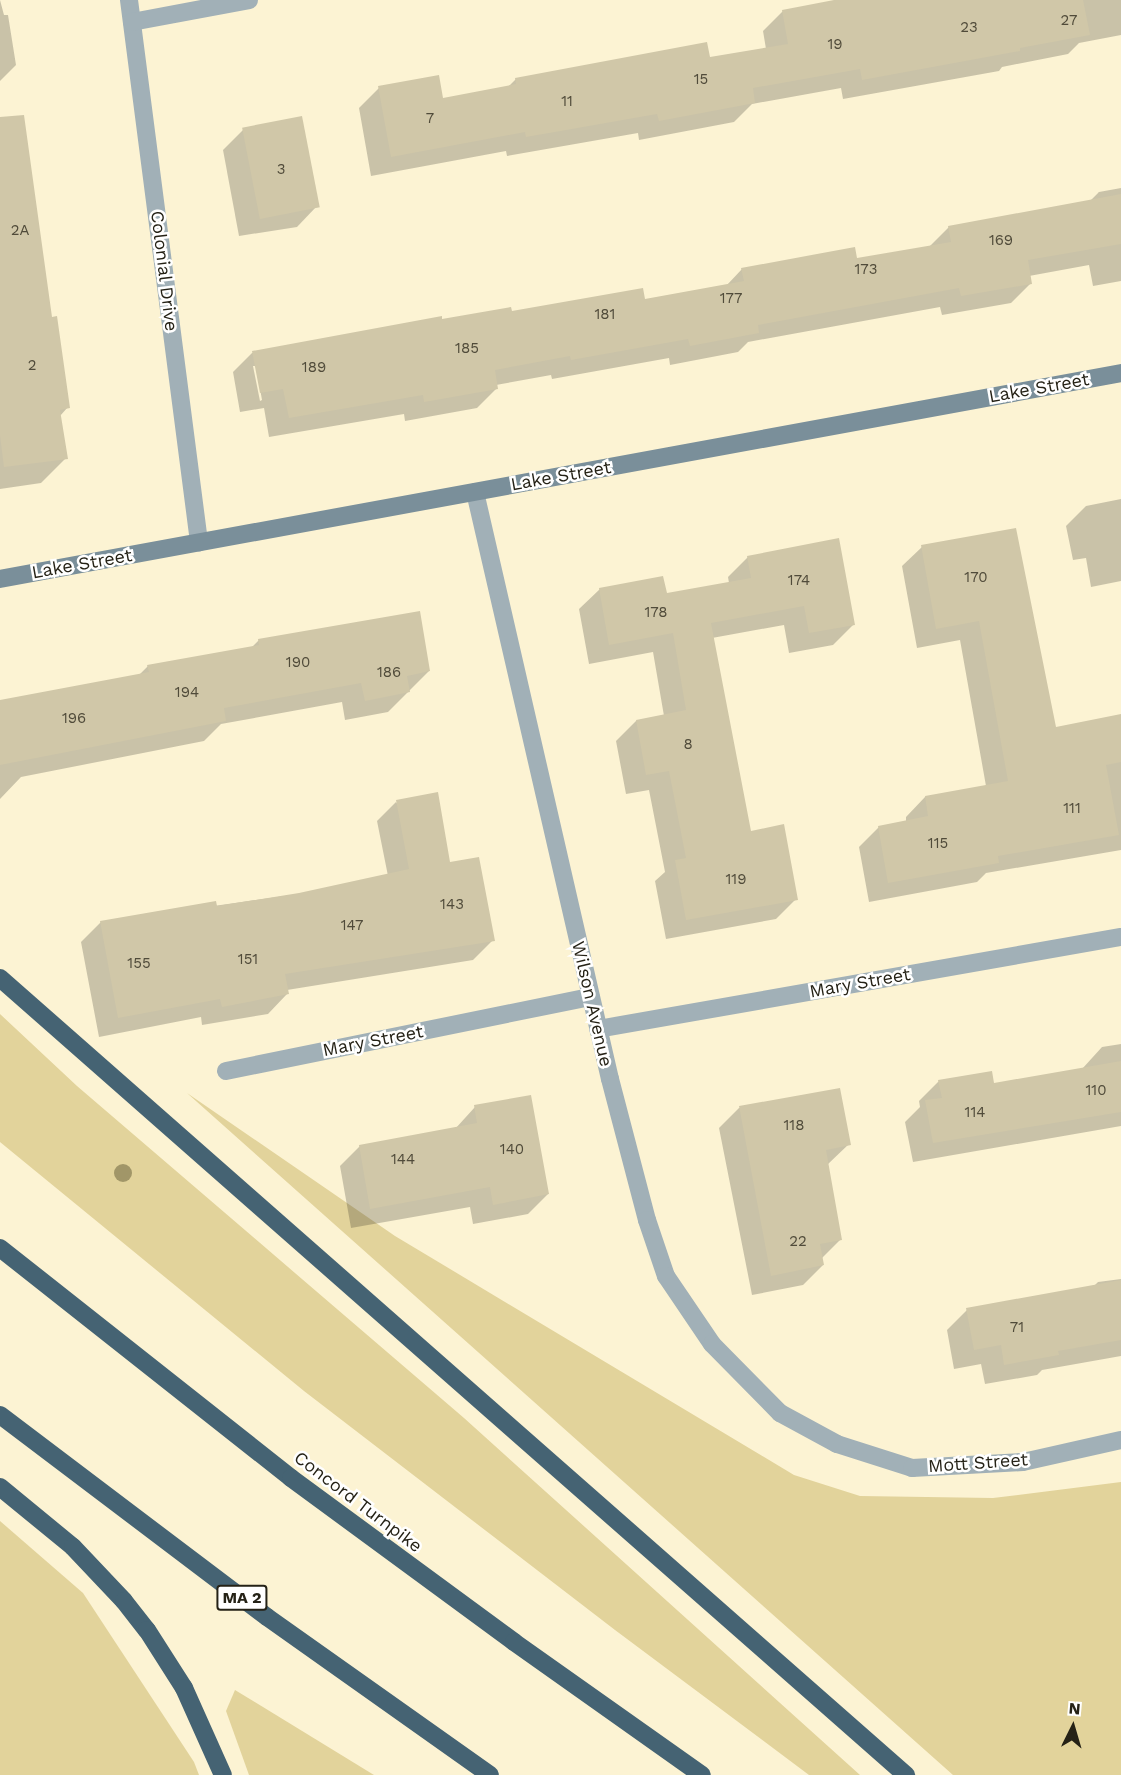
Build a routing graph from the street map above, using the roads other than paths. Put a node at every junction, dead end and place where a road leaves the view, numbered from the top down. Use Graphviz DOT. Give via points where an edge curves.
graph roads {
  1 [pos="129,0"];
  2 [pos="249,0"];
  3 [pos="132,22"];
  4 [pos="1121,373"];
  5 [pos="475,492"];
  6 [pos="199,542"];
  7 [pos="0,579"];
  8 [pos="1121,937"];
  9 [pos="0,978"];
  10 [pos="591,997"];
  11 [pos="598,1029"];
  12 [pos="226,1071"];
  13 [pos="0,1248"];
  14 [pos="0,1415"];
  15 [pos="1121,1440"];
  16 [pos="837,1444"];
  17 [pos="0,1487"];
  18 [pos="224,1775"];
  19 [pos="490,1775"];
  20 [pos="702,1775"];
  21 [pos="906,1775"];
  1 -- 3 [label="street, Colonial Drive"];
  2 -- 3 [label="street"];
  3 -- 6 [label="street, Colonial Drive"];
  4 -- 5 [label="main road, Lake Street"];
  5 -- 6 [label="main road, Lake Street"];
  5 -- 10 [label="street, Wilson Avenue"];
  6 -- 7 [label="main road, Lake Street"];
  8 -- 11 [label="street, Mary Street"];
  9 -- 21 [label="highway"];
  10 -- 11 [label="street, Wilson Avenue"];
  10 -- 12 [label="street, Mary Street"];
  11 -- 16 [label="street, Wilson Avenue" via="647,1220 666,1276 712,1344 780,1413"];
  13 -- 20 [label="highway, Concord Turnpike" via="291,1479"];
  14 -- 19 [label="highway, MA 2" via="267,1617"];
  15 -- 16 [label="street, Mott Street" via="1023,1462 912,1468"];
  17 -- 18 [label="highway" via="73,1547 147,1630 184,1688"];
}
